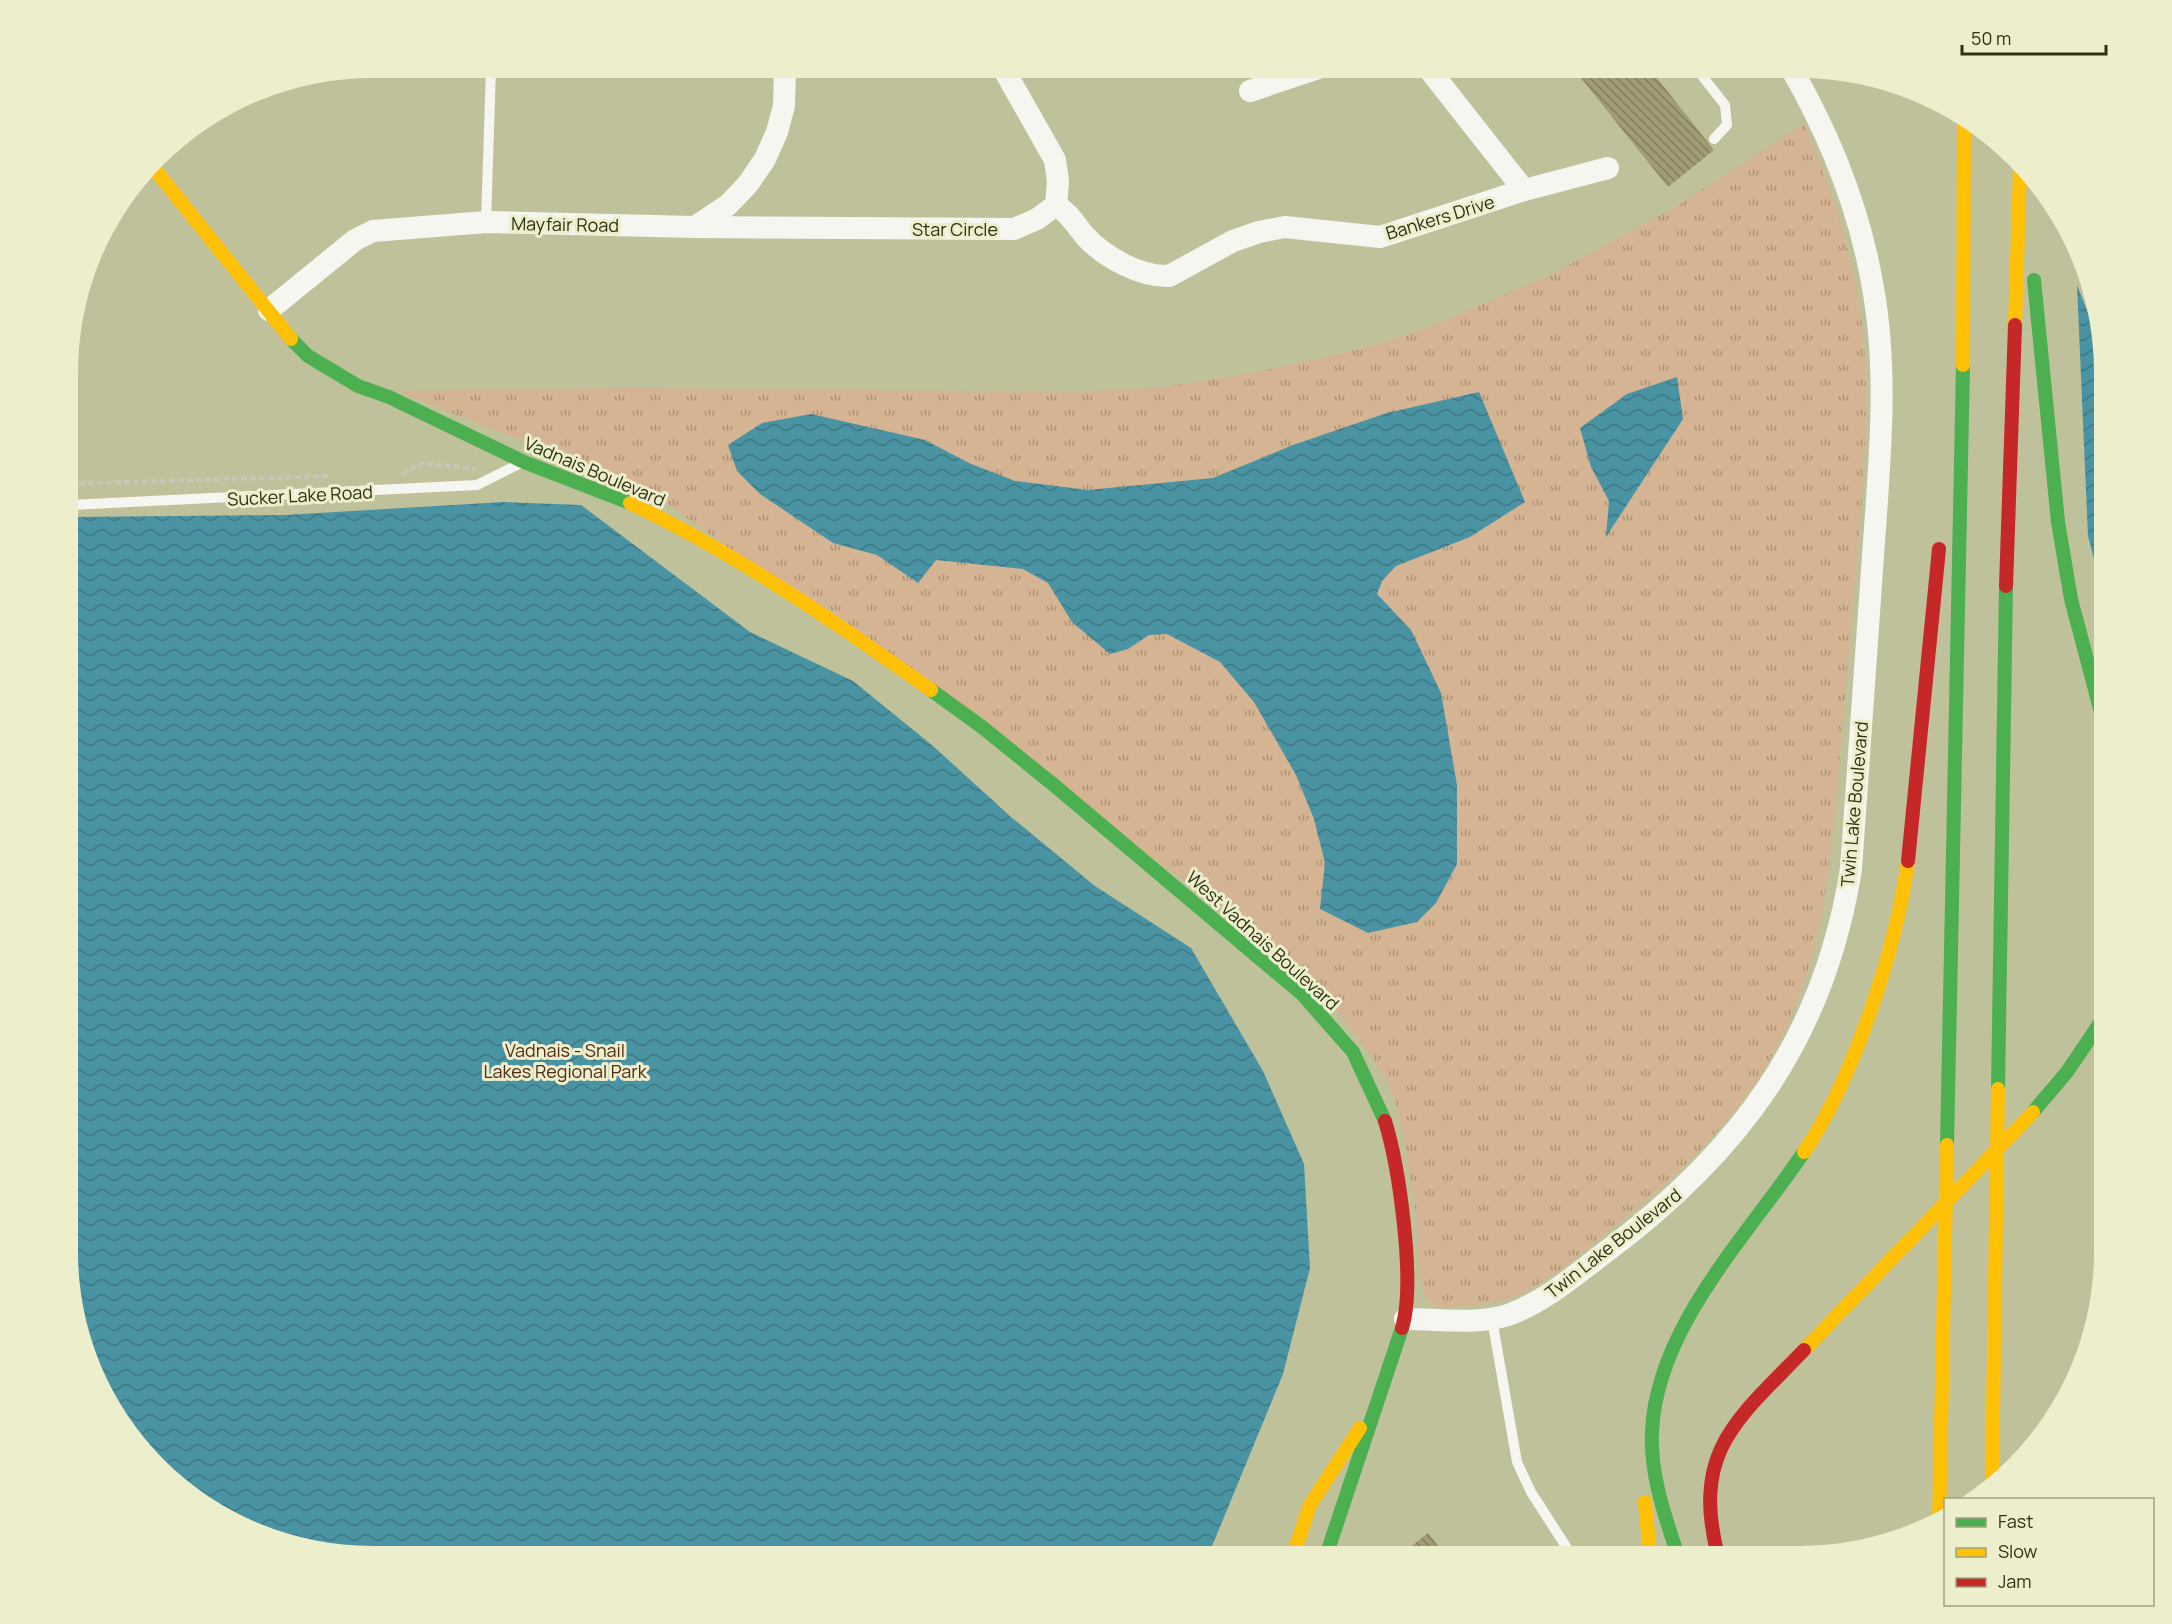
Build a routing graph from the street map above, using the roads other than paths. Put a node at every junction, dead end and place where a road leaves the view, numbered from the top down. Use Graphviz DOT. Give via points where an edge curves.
graph roads {
  1 [pos="491,78"];
  2 [pos="785,78"];
  3 [pos="1009,78"];
  4 [pos="1288,78"];
  5 [pos="1436,78"];
  6 [pos="1704,78"];
  7 [pos="1797,78"];
  8 [pos="1250,91"];
  9 [pos="1964,127"];
  10 [pos="1714,139"];
  11 [pos="1608,168"];
  12 [pos="157,172"];
  13 [pos="2020,177"];
  14 [pos="1524,190"];
  15 [pos="2030,190"];
  16 [pos="1056,206"];
  17 [pos="486,222"];
  18 [pos="695,227"];
  19 [pos="2032,240"];
  20 [pos="2033,264"];
  21 [pos="1965,284"];
  22 [pos="269,310"];
  23 [pos="525,462"];
  24 [pos="1946,472"];
  25 [pos="78,505"];
  26 [pos="1941,531"];
  27 [pos="2094,688"];
  28 [pos="1055,786"];
  29 [pos="2094,1032"];
  30 [pos="1405,1318"];
  31 [pos="1492,1319"];
  32 [pos="1657,1386"];
  33 [pos="1376,1406"];
  34 [pos="1992,1475"];
  35 [pos="1939,1511"];
  36 [pos="1296,1546"];
  37 [pos="1329,1546"];
  38 [pos="1566,1546"];
  39 [pos="1649,1546"];
  40 [pos="1674,1546"];
  41 [pos="1716,1546"];
  1 -- 17 [label="lane"];
  2 -- 18 [label="street" via="784,106 765,159 728,205"];
  3 -- 16 [label="street" via="1055,160"];
  4 -- 8 [label="street"];
  5 -- 14 [label="street, Bankers Drive"];
  6 -- 10 [label="lane" via="1725,105 1726,125"];
  7 -- 31 [label="street, Twin Lake Boulevard" via="1836,157 1858,226 1874,288 1882,364 1876,518 1851,869 1844,914 1813,1006 1744,1124 1664,1207 1625,1238 1546,1296"];
  9 -- 21 [label="main road"];
  11 -- 14 [label="street"];
  12 -- 22 [label="main road, Vadnais Boulevard"];
  13 -- 34 [label="main road" via="2003,661"];
  14 -- 16 [label="street, Bankers Drive" via="1380,237 1285,227 1259,232 1233,241 1169,276 1157,277 1101,251"];
  15 -- 19 [label="main road"];
  16 -- 18 [label="street, Star Circle" via="1014,229"];
  17 -- 18 [label="street, Mayfair Road"];
  17 -- 22 [label="street, Mayfair Road" via="373,231 355,240"];
  20 -- 27 [label="main road" via="2054,498 2077,626"];
  21 -- 24 [label="main road"];
  21 -- 35 [label="main road"];
  22 -- 23 [label="main road, Vadnais Boulevard" via="286,335 327,369"];
  23 -- 25 [label="lane, Sucker Lake Road" via="477,485"];
  23 -- 28 [label="main road, Vadnais Boulevard" via="606,492 676,525 760,575 922,683"];
  26 -- 32 [label="main road" via="1912,835 1900,913 1889,948 1834,1095 1809,1144 1677,1334"];
  28 -- 30 [label="main road, West Vadnais Boulevard" via="1302,994 1353,1052 1385,1119 1394,1151 1403,1219"];
  29 -- 41 [label="main road" via="2039,1106 1727,1434 1713,1466 1709,1507"];
  30 -- 31 [label="street, Twin Lake Boulevard"];
  30 -- 33 [label="main road, West Vadnais Boulevard"];
  31 -- 38 [label="lane" via="1517,1462"];
  32 -- 39 [label="main road" via="1647,1405 1642,1430"];
  32 -- 40 [label="main road" via="1650,1448 1654,1481"];
  33 -- 36 [label="main road, West Vadnais Boulevard" via="1321,1486"];
  33 -- 37 [label="main road, West Vadnais Boulevard"];
}
